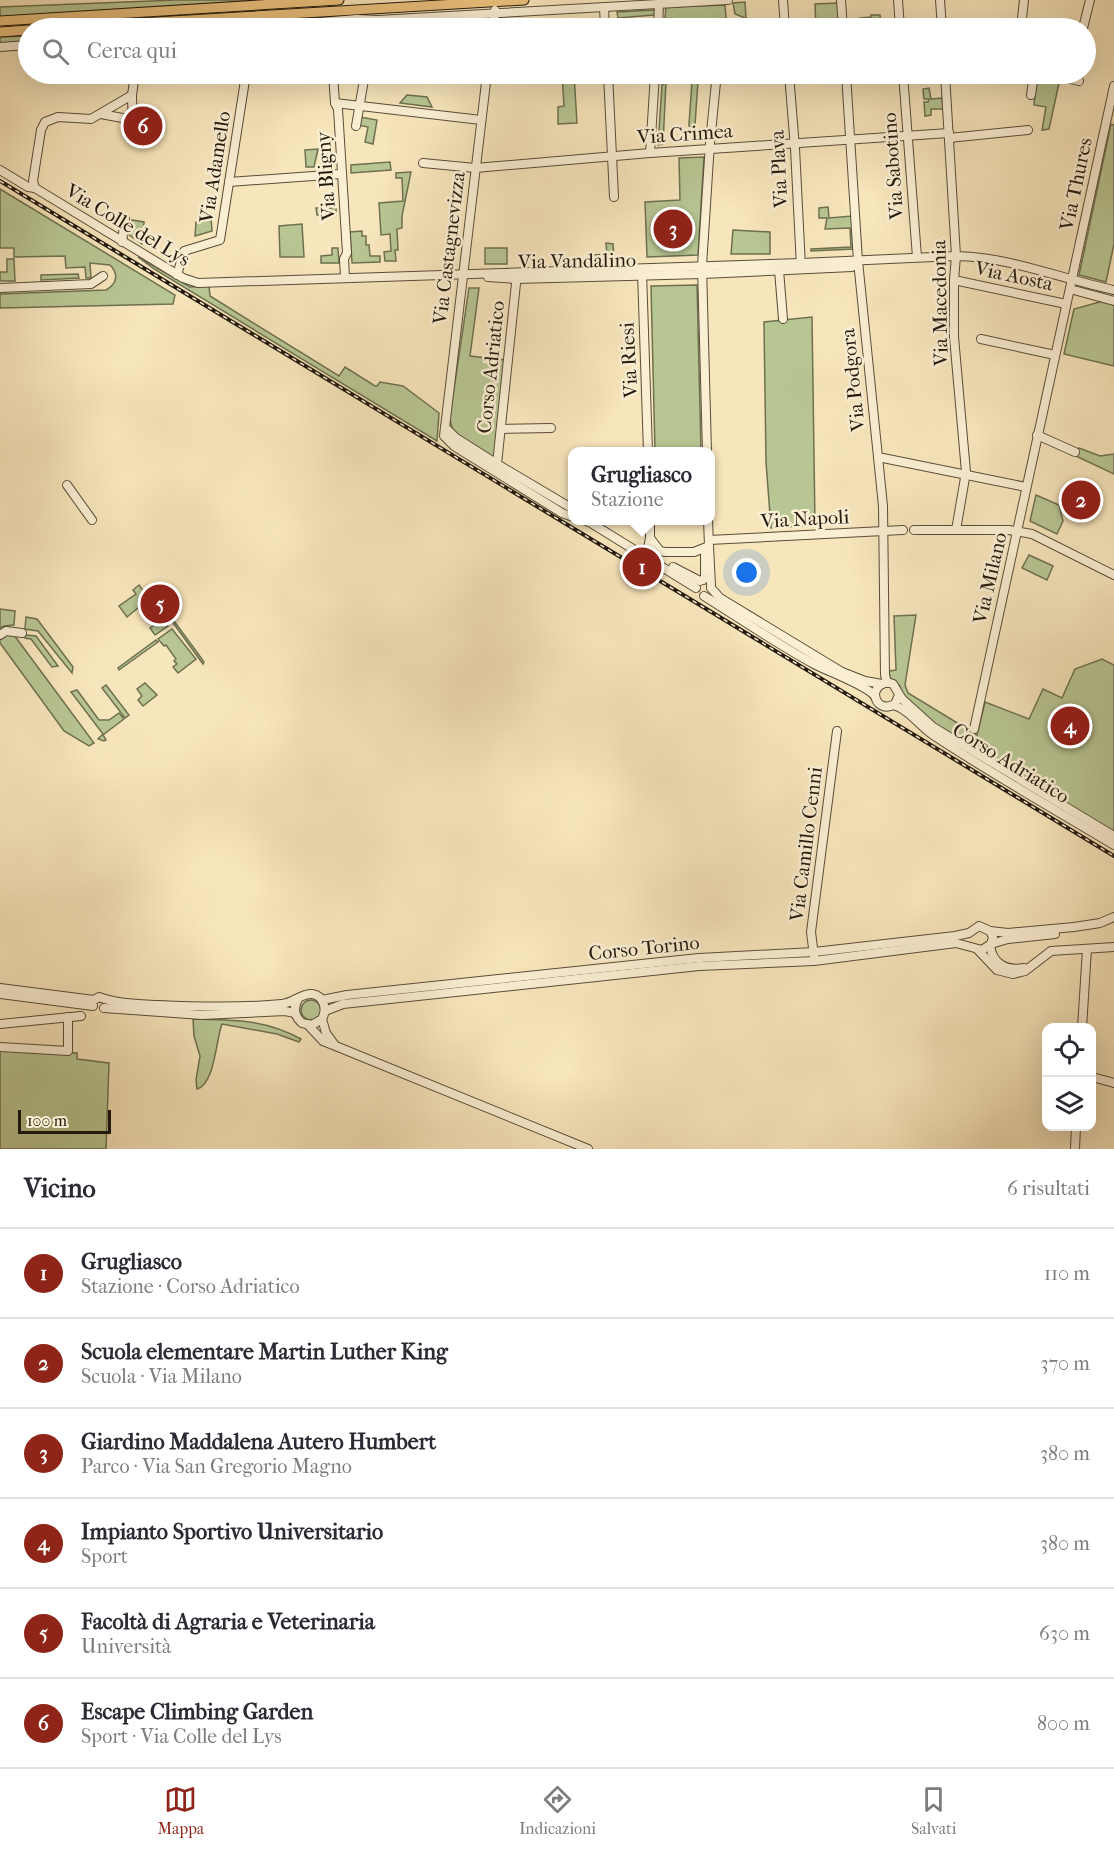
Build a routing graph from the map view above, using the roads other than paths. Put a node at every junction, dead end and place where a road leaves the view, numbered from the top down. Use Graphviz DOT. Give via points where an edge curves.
graph roads {
  1 [pos="330,0"];
  2 [pos="339,0"];
  3 [pos="354,0"];
  4 [pos="524,0"];
  5 [pos="728,0"];
  6 [pos="783,0"];
  7 [pos="841,0"];
  8 [pos="898,0"];
  9 [pos="940,0"];
  10 [pos="1024,0"];
  11 [pos="1090,0"];
  12 [pos="498,1"];
  13 [pos="659,4"];
  14 [pos="604,7"];
  15 [pos="355,10"];
  16 [pos="330,12"];
  17 [pos="495,13"];
  18 [pos="47,18"];
  19 [pos="226,18"];
  20 [pos="330,18"];
  21 [pos="440,18"];
  22 [pos="494,18"];
  23 [pos="605,18"];
  24 [pos="658,18"];
  25 [pos="784,18"];
  26 [pos="842,18"];
  27 [pos="899,18"];
  28 [pos="941,18"];
  29 [pos="1022,18"];
  30 [pos="1086,18"];
  31 [pos="18,20"];
  32 [pos="0,21"];
  33 [pos="18,31"];
  34 [pos="0,32"];
  35 [pos="18,46"];
  36 [pos="0,47"];
  37 [pos="134,84"];
  38 [pos="244,84"];
  39 [pos="334,84"];
  40 [pos="363,84"];
  41 [pos="486,84"];
  42 [pos="608,84"];
  43 [pos="654,84"];
  44 [pos="716,84"];
  45 [pos="790,84"];
  46 [pos="847,84"];
  47 [pos="904,84"];
  48 [pos="946,84"];
  49 [pos="1033,84"];
  50 [pos="1114,86"];
  51 [pos="132,95"];
  52 [pos="1031,95"];
  53 [pos="335,103"];
  54 [pos="358,106"];
  55 [pos="101,114"];
  56 [pos="134,120"];
  57 [pos="481,120"];
  58 [pos="356,126"];
  59 [pos="1028,130"];
  60 [pos="133,135"];
  61 [pos="907,136"];
  62 [pos="949,136"];
  63 [pos="850,140"];
  64 [pos="795,143"];
  65 [pos="710,149"];
  66 [pos="650,153"];
  67 [pos="611,156"];
  68 [pos="423,163"];
  69 [pos="475,168"];
  70 [pos="0,170"];
  71 [pos="341,174"];
  72 [pos="229,182"];
  73 [pos="34,188"];
  74 [pos="614,197"];
  75 [pos="125,219"];
  76 [pos="122,242"];
  77 [pos="956,256"];
  78 [pos="917,257"];
  79 [pos="858,261"];
  80 [pos="801,266"];
  81 [pos="702,270"];
  82 [pos="779,270"];
  83 [pos="642,272"];
  84 [pos="463,274"];
  85 [pos="177,275"];
  86 [pos="104,276"];
  87 [pos="516,276"];
  88 [pos="345,277"];
  89 [pos="1073,279"];
  90 [pos="954,280"];
  91 [pos="206,284"];
  92 [pos="0,288"];
  93 [pos="1070,290"];
  94 [pos="1114,290"];
  95 [pos="1114,301"];
  96 [pos="1066,304"];
  97 [pos="783,319"];
  98 [pos="981,339"];
  99 [pos="1055,355"];
  100 [pos="445,427"];
  101 [pos="551,428"];
  102 [pos="501,429"];
  103 [pos="1037,435"];
  104 [pos="648,447"];
  105 [pos="707,447"];
  106 [pos="1076,452"];
  107 [pos="878,457"];
  108 [pos="497,464"];
  109 [pos="966,474"];
  110 [pos="67,485"];
  111 [pos="1026,487"];
  112 [pos="568,506"];
  113 [pos="568,515"];
  114 [pos="92,520"];
  115 [pos="595,525"];
  116 [pos="604,525"];
  117 [pos="650,525"];
  118 [pos="708,525"];
  119 [pos="903,530"];
  120 [pos="914,530"];
  121 [pos="956,530"];
  122 [pos="885,531"];
  123 [pos="1018,531"];
  124 [pos="650,538"];
  125 [pos="709,543"];
  126 [pos="648,552"];
  127 [pos="1114,575"];
  128 [pos="700,583"];
  129 [pos="711,587"];
  130 [pos="704,596"];
  131 [pos="22,633"];
  132 [pos="0,635"];
  133 [pos="885,683"];
  134 [pos="899,695"];
  135 [pos="875,696"];
  136 [pos="893,705"];
  137 [pos="974,729"];
  138 [pos="837,731"];
  139 [pos="1046,800"];
  140 [pos="1114,836"];
  141 [pos="1114,846"];
  142 [pos="1114,917"];
  143 [pos="1114,923"];
  144 [pos="990,931"];
  145 [pos="969,933"];
  146 [pos="990,945"];
  147 [pos="975,948"];
  148 [pos="1114,948"];
  149 [pos="1087,949"];
  150 [pos="814,956"];
  151 [pos="1029,967"];
  152 [pos="0,988"];
  153 [pos="0,994"];
  154 [pos="298,999"];
  155 [pos="322,1000"];
  156 [pos="94,1003"];
  157 [pos="105,1004"];
  158 [pos="326,1011"];
  159 [pos="295,1013"];
  160 [pos="81,1016"];
  161 [pos="69,1017"];
  162 [pos="322,1019"];
  163 [pos="1082,1023"];
  164 [pos="0,1024"];
  165 [pos="308,1025"];
  166 [pos="0,1047"];
  167 [pos="338,1047"];
  168 [pos="1096,1078"];
  169 [pos="1114,1083"];
  170 [pos="1076,1131"];
  171 [pos="588,1149"];
  172 [pos="1075,1149"];
  1 -- 2 [label="main road"];
  1 -- 16 [label="street"];
  1 -- 18 [label="main road"];
  3 -- 15 [label="street"];
  4 -- 12 [label="main road"];
  5 -- 13 [label="street"];
  6 -- 25 [label="street"];
  7 -- 26 [label="street"];
  8 -- 27 [label="street"];
  9 -- 28 [label="street"];
  10 -- 29 [label="street"];
  11 -- 30 [label="street"];
  12 -- 15 [label="main road"];
  12 -- 17 [label="street"];
  13 -- 14 [label="street"];
  13 -- 24 [label="street"];
  14 -- 17 [label="street"];
  14 -- 23 [label="street"];
  15 -- 16 [label="main road"];
  16 -- 19 [label="main road"];
  16 -- 20 [label="street"];
  17 -- 21 [label="street"];
  17 -- 22 [label="street"];
  31 -- 32 [label="main road"];
  33 -- 34 [label="main road"];
  35 -- 36 [label="street"];
  37 -- 51 [label="street"];
  38 -- 72 [label="street, Via Adamello"];
  39 -- 53 [label="street, Via Bligny"];
  40 -- 54 [label="street"];
  41 -- 57 [label="street, Via Castagnevizza"];
  42 -- 67 [label="street"];
  43 -- 66 [label="street"];
  44 -- 65 [label="street"];
  45 -- 64 [label="street, Via Plava"];
  46 -- 63 [label="street, Via Podgora"];
  47 -- 61 [label="street, Via Sabotino"];
  48 -- 62 [label="street, Via Macedonia"];
  49 -- 52 [label="street"];
  50 -- 89 [label="street, Via Thures"];
  51 -- 55 [label="street, Via Colle del Lys"];
  51 -- 56 [label="street"];
  53 -- 54 [label="street"];
  53 -- 71 [label="street, Via Bligny"];
  54 -- 57 [label="street"];
  54 -- 58 [label="street"];
  55 -- 56 [label="street, Via Colle del Lys"];
  55 -- 73 [label="street, Via Colle del Lys" via="91,119 58,117 45,122"];
  56 -- 60 [label="street"];
  57 -- 69 [label="street, Via Castagnevizza"];
  59 -- 62 [label="street, Via Crimea"];
  61 -- 62 [label="street, Via Crimea"];
  61 -- 63 [label="street, Via Crimea"];
  61 -- 78 [label="street, Via Sabotino"];
  62 -- 77 [label="street, Via Macedonia"];
  63 -- 64 [label="street, Via Crimea"];
  63 -- 79 [label="street, Via Podgora"];
  64 -- 65 [label="street, Via Crimea"];
  64 -- 80 [label="street, Via Plava"];
  65 -- 66 [label="street, Via Crimea"];
  65 -- 81 [label="street"];
  66 -- 67 [label="street, Via Crimea"];
  67 -- 69 [label="street, Via Crimea"];
  67 -- 74 [label="street"];
  68 -- 69 [label="street, Via Crimea"];
  69 -- 84 [label="street, Via Castagnevizza"];
  70 -- 73 [label="street, Via Colle del Lys"];
  71 -- 72 [label="street"];
  71 -- 88 [label="street, Via Bligny" via="348,253 344,259"];
  72 -- 85 [label="street, Via Adamello" via="220,240 184,251"];
  73 -- 76 [label="street, Via Colle del Lys"];
  75 -- 76 [label="street"];
  76 -- 85 [label="street, Via Colle del Lys"];
  77 -- 78 [label="street, Via Vandalino"];
  77 -- 89 [label="street, Via Vandalino" via="982,256"];
  77 -- 90 [label="street, Via Macedonia"];
  78 -- 79 [label="street, Via Vandalino"];
  79 -- 80 [label="street, Via Vandalino" via="852,267"];
  79 -- 107 [label="street, Via Podgora"];
  80 -- 81 [label="street, Via Vandalino"];
  80 -- 82 [label="street, Via Vandalino"];
  81 -- 82 [label="street, Via Vandalino"];
  81 -- 83 [label="street, Via Vandalino"];
  81 -- 105 [label="street"];
  82 -- 97 [label="street"];
  83 -- 87 [label="street, Via Vandalino"];
  83 -- 104 [label="street, Via Riesi"];
  84 -- 87 [label="street, Via Vandalino"];
  84 -- 88 [label="street, Via Vandalino"];
  84 -- 100 [label="street, Via Castagnevizza"];
  85 -- 91 [label="street, Via Colle del Lys"];
  86 -- 92 [label="street" via="90,284"];
  87 -- 102 [label="street, Corso Adriatico"];
  88 -- 91 [label="street, Via Vandalino"];
  89 -- 93 [label="street, Via Thures"];
  89 -- 94 [label="street, Via Vandalino"];
  90 -- 96 [label="street, Via Aosta"];
  90 -- 109 [label="street, Via Macedonia" via="954,337"];
  93 -- 95 [label="street"];
  93 -- 96 [label="street, Via Milano"];
  96 -- 99 [label="street, Via Milano"];
  98 -- 99 [label="street"];
  99 -- 103 [label="street, Via Milano"];
  100 -- 108 [label="street, Corso Adriatico"];
  100 -- 113 [label="street, Corso Adriatico" via="444,436 454,446"];
  101 -- 102 [label="street"];
  102 -- 108 [label="street, Corso Adriatico"];
  103 -- 106 [label="street"];
  103 -- 111 [label="street, Via Milano"];
  107 -- 109 [label="street"];
  107 -- 122 [label="street, Via Podgora"];
  108 -- 112 [label="street, Corso Adriatico"];
  109 -- 111 [label="street"];
  109 -- 121 [label="street, Via Macedonia"];
  110 -- 114 [label="street"];
  111 -- 123 [label="street, Via Milano"];
  115 -- 128 [label="street, Corso Adriatico"];
  116 -- 126 [label="street, Corso Adriatico"];
  117 -- 124 [label="street"];
  118 -- 125 [label="street"];
  119 -- 122 [label="street, Via Napoli"];
  120 -- 121 [label="street"];
  121 -- 123 [label="street"];
  122 -- 125 [label="street, Via Napoli"];
  122 -- 133 [label="street, Via Podgora"];
  123 -- 127 [label="street" via="1032,534"];
  123 -- 137 [label="street, Via Milano"];
  124 -- 125 [label="street, Via Napoli" via="665,552 694,552"];
  124 -- 126 [label="street"];
  125 -- 128 [label="street" via="705,551 705,577"];
  125 -- 129 [label="street"];
  126 -- 128 [label="street, Corso Adriatico"];
  128 -- 129 [label="street, Corso Adriatico" via="708,582"];
  128 -- 130 [label="street, Corso Adriatico" via="698,594"];
  129 -- 130 [label="street"];
  129 -- 133 [label="street, Corso Adriatico" via="720,598 828,664 865,681"];
  130 -- 135 [label="street, Corso Adriatico" via="802,657"];
  131 -- 132 [label="street" via="6,631"];
  133 -- 134 [label="street, Corso Adriatico" via="895,686"];
  133 -- 135 [label="street" via="877,688"];
  134 -- 136 [label="street"];
  134 -- 139 [label="street, Corso Adriatico" via="933,727"];
  135 -- 136 [label="street, Corso Adriatico" via="882,706"];
  136 -- 139 [label="street, Corso Adriatico" via="932,734"];
  138 -- 150 [label="street, Via Camillo Cenni" via="812,932"];
  139 -- 140 [label="street, Corso Adriatico"];
  139 -- 141 [label="street, Corso Adriatico"];
  142 -- 144 [label="street, Corso Torino" via="1065,929"];
  143 -- 146 [label="street, Corso Torino" via="1092,930 1008,939"];
  144 -- 145 [label="street, Corso Torino" via="979,926"];
  144 -- 146 [label="street"];
  145 -- 147 [label="street"];
  145 -- 150 [label="street, Corso Torino"];
  146 -- 147 [label="street, Corso Torino" via="986,949"];
  146 -- 151 [label="street" via="994,958 1005,967"];
  147 -- 150 [label="street, Corso Torino" via="956,943"];
  147 -- 151 [label="street" via="1003,973 1019,973"];
  148 -- 149 [label="street"];
  149 -- 151 [label="street" via="1051,951"];
  149 -- 163 [label="street"];
  150 -- 155 [label="street, Corso Torino" via="699,958"];
  150 -- 158 [label="street, Corso Torino" via="343,1004"];
  152 -- 156 [label="street, Corso Torino"];
  153 -- 156 [label="street, Corso Torino"];
  154 -- 155 [label="street, Corso Torino" via="311,994"];
  154 -- 157 [label="street, Corso Torino" via="230,1008"];
  154 -- 159 [label="street"];
  155 -- 158 [label="street"];
  156 -- 157 [label="street, Corso Torino" via="99,997"];
  157 -- 159 [label="street, Corso Torino" via="202,1015"];
  158 -- 162 [label="street"];
  159 -- 165 [label="street"];
  160 -- 161 [label="street"];
  161 -- 164 [label="street"];
  161 -- 166 [label="street" via="68,1051"];
  162 -- 165 [label="street"];
  162 -- 167 [label="street" via="326,1033"];
  165 -- 167 [label="street" via="323,1041"];
  167 -- 171 [label="street"];
  168 -- 169 [label="street"];
  170 -- 172 [label="street"];
}
